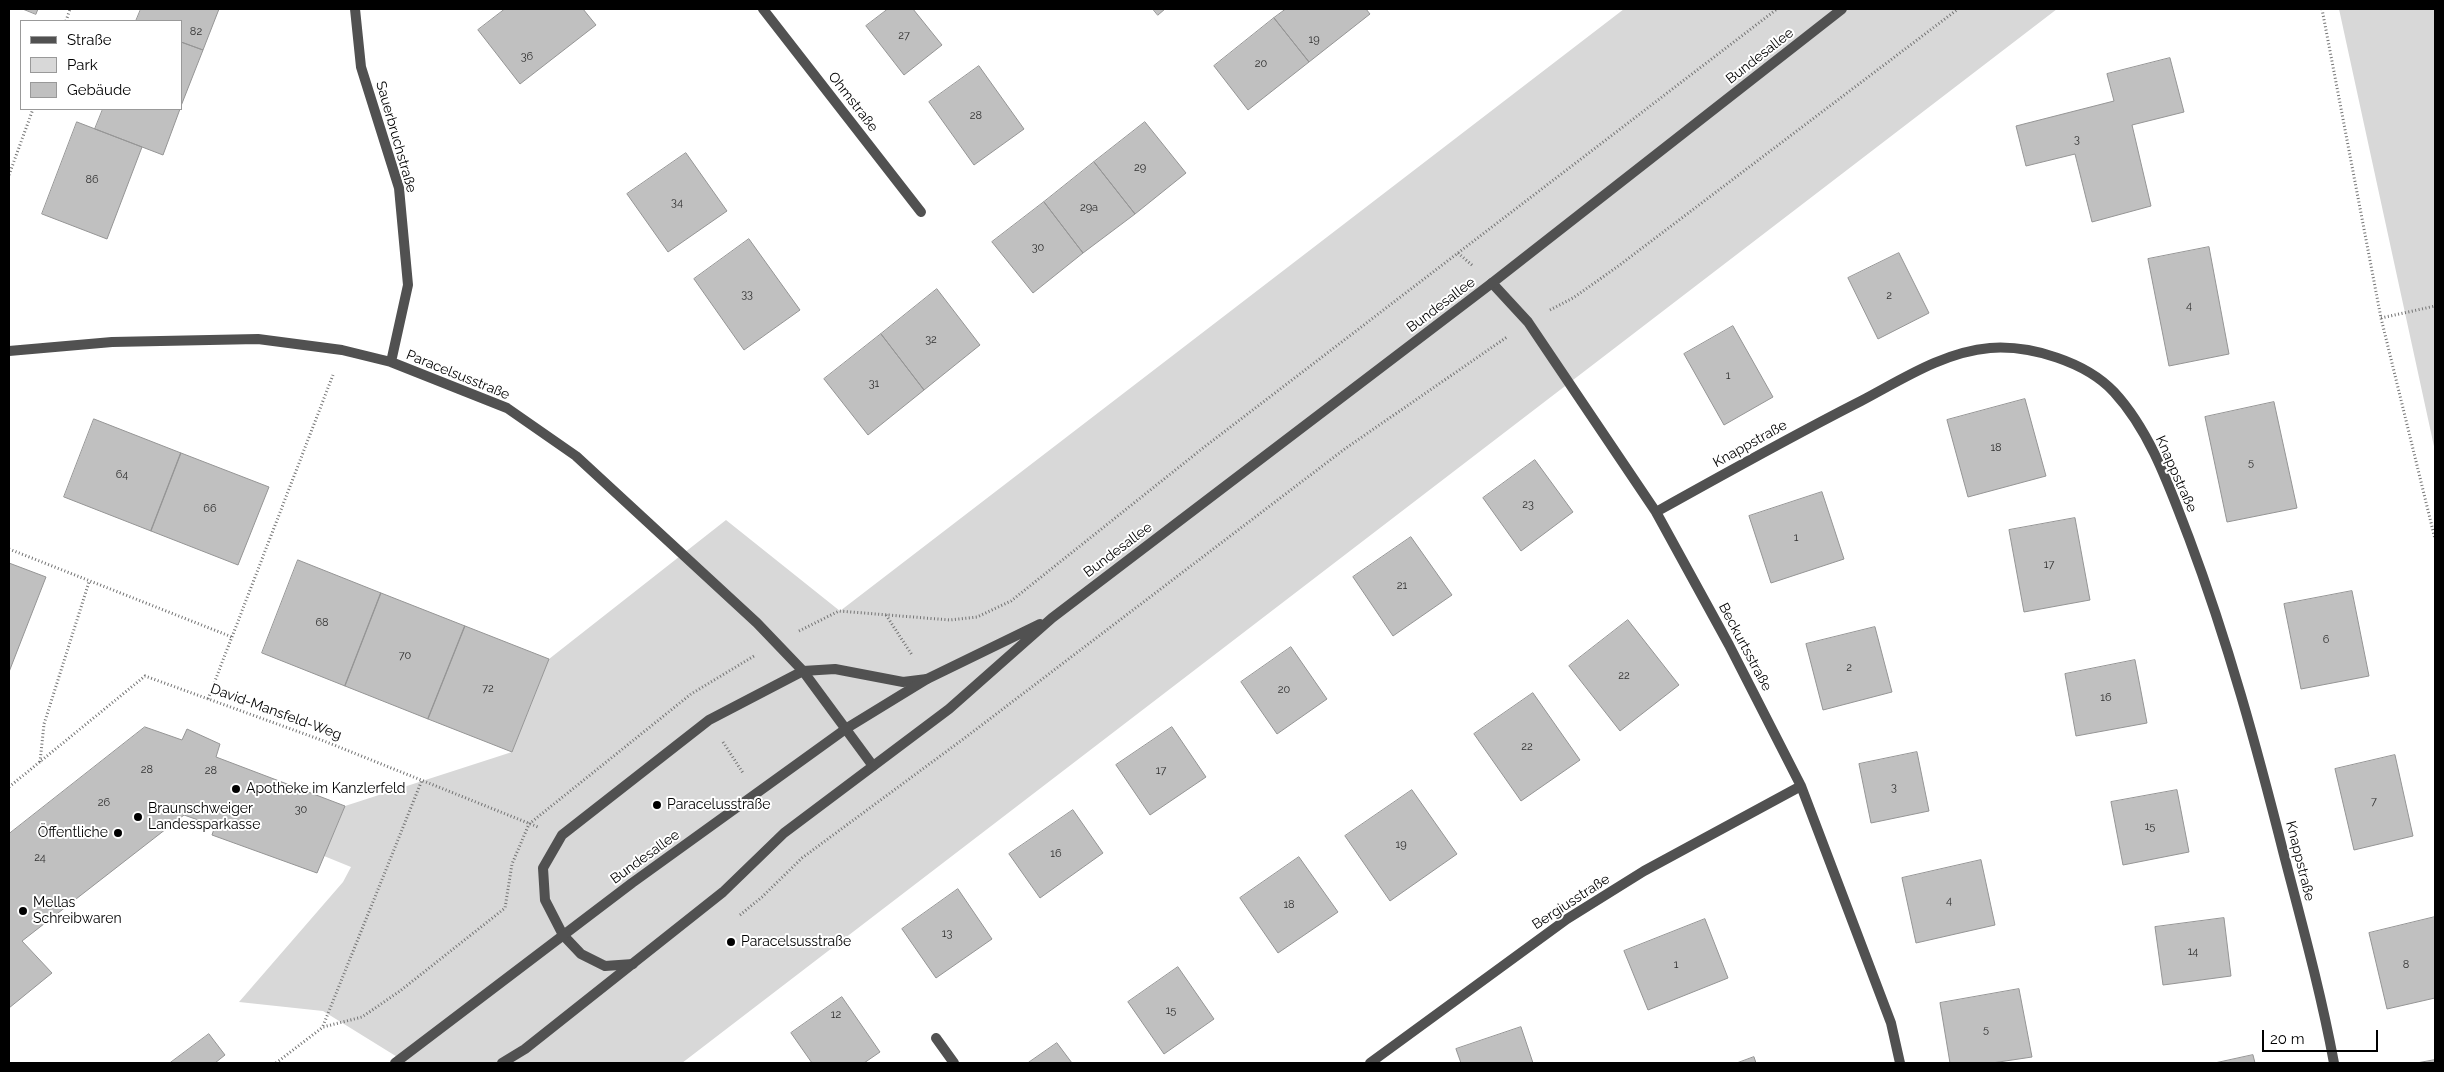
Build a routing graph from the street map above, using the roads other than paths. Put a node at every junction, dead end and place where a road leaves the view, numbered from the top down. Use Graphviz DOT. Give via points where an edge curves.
graph roads {
  1 [pos="355,9"];
  2 [pos="764,9"];
  3 [pos="1842,9"];
  4 [pos="920,212"];
  5 [pos="1492,283"];
  6 [pos="9,351"];
  7 [pos="391,362"];
  8 [pos="1656,512"];
  9 [pos="1052,618"];
  10 [pos="802,671"];
  11 [pos="927,678"];
  12 [pos="846,728"];
  13 [pos="873,766"];
  14 [pos="1801,786"];
  15 [pos="564,935"];
  16 [pos="633,964"];
  17 [pos="936,1038"];
  18 [pos="1374,1062"];
  19 [pos="395,1063"];
  20 [pos="502,1063"];
  21 [pos="954,1063"];
  22 [pos="1900,1063"];
  23 [pos="2334,1063"];
  1 -- 7 [label="street, Sauerbruchstraße" via="360,67 399,188 408,285"];
  2 -- 4 [label="street, Ohmstraße"];
  3 -- 5 [label="street, Bundesallee"];
  5 -- 8 [label="street, Beckurtsstraße" via="1528,322"];
  5 -- 9 [label="street, Bundesallee"];
  6 -- 7 [label="street, Paracelsusstraße" via="112,342 258,338 342,350"];
  7 -- 10 [label="street, Paracelsusstraße" via="507,408 576,456 757,624"];
  8 -- 14 [label="street, Beckurtsstraße"];
  8 -- 23 [label="street, Knappstraße" via="1938,360 1989,348 2017,349 2058,358 2089,373 2113,390 2135,420 2168,482 2207,585 2254,737 2325,1013"];
  9 -- 11 [label="street, Bundesallee"];
  9 -- 13 [label="street, Bundesallee" via="949,709"];
  10 -- 11 [label="street" via="835,668 903,682"];
  10 -- 12 [label="street, Paracelsusstraße"];
  10 -- 15 [label="street" via="709,720 562,835 543,868 545,900"];
  11 -- 12 [label="street, Bundesallee"];
  12 -- 13 [label="street, Paracelsusstraße"];
  12 -- 15 [label="street, Bundesallee"];
  13 -- 16 [label="street, Bundesallee" via="784,833 723,892"];
  14 -- 18 [label="street, Bergiusstraße" via="1644,871 1567,919"];
  14 -- 22 [label="street, Beckurtsstraße" via="1891,1023"];
  15 -- 16 [label="street" via="581,954 605,966"];
  15 -- 19 [label="street, Bundesallee"];
  16 -- 20 [label="street, Bundesallee"];
  17 -- 21 [label="street"];
}
